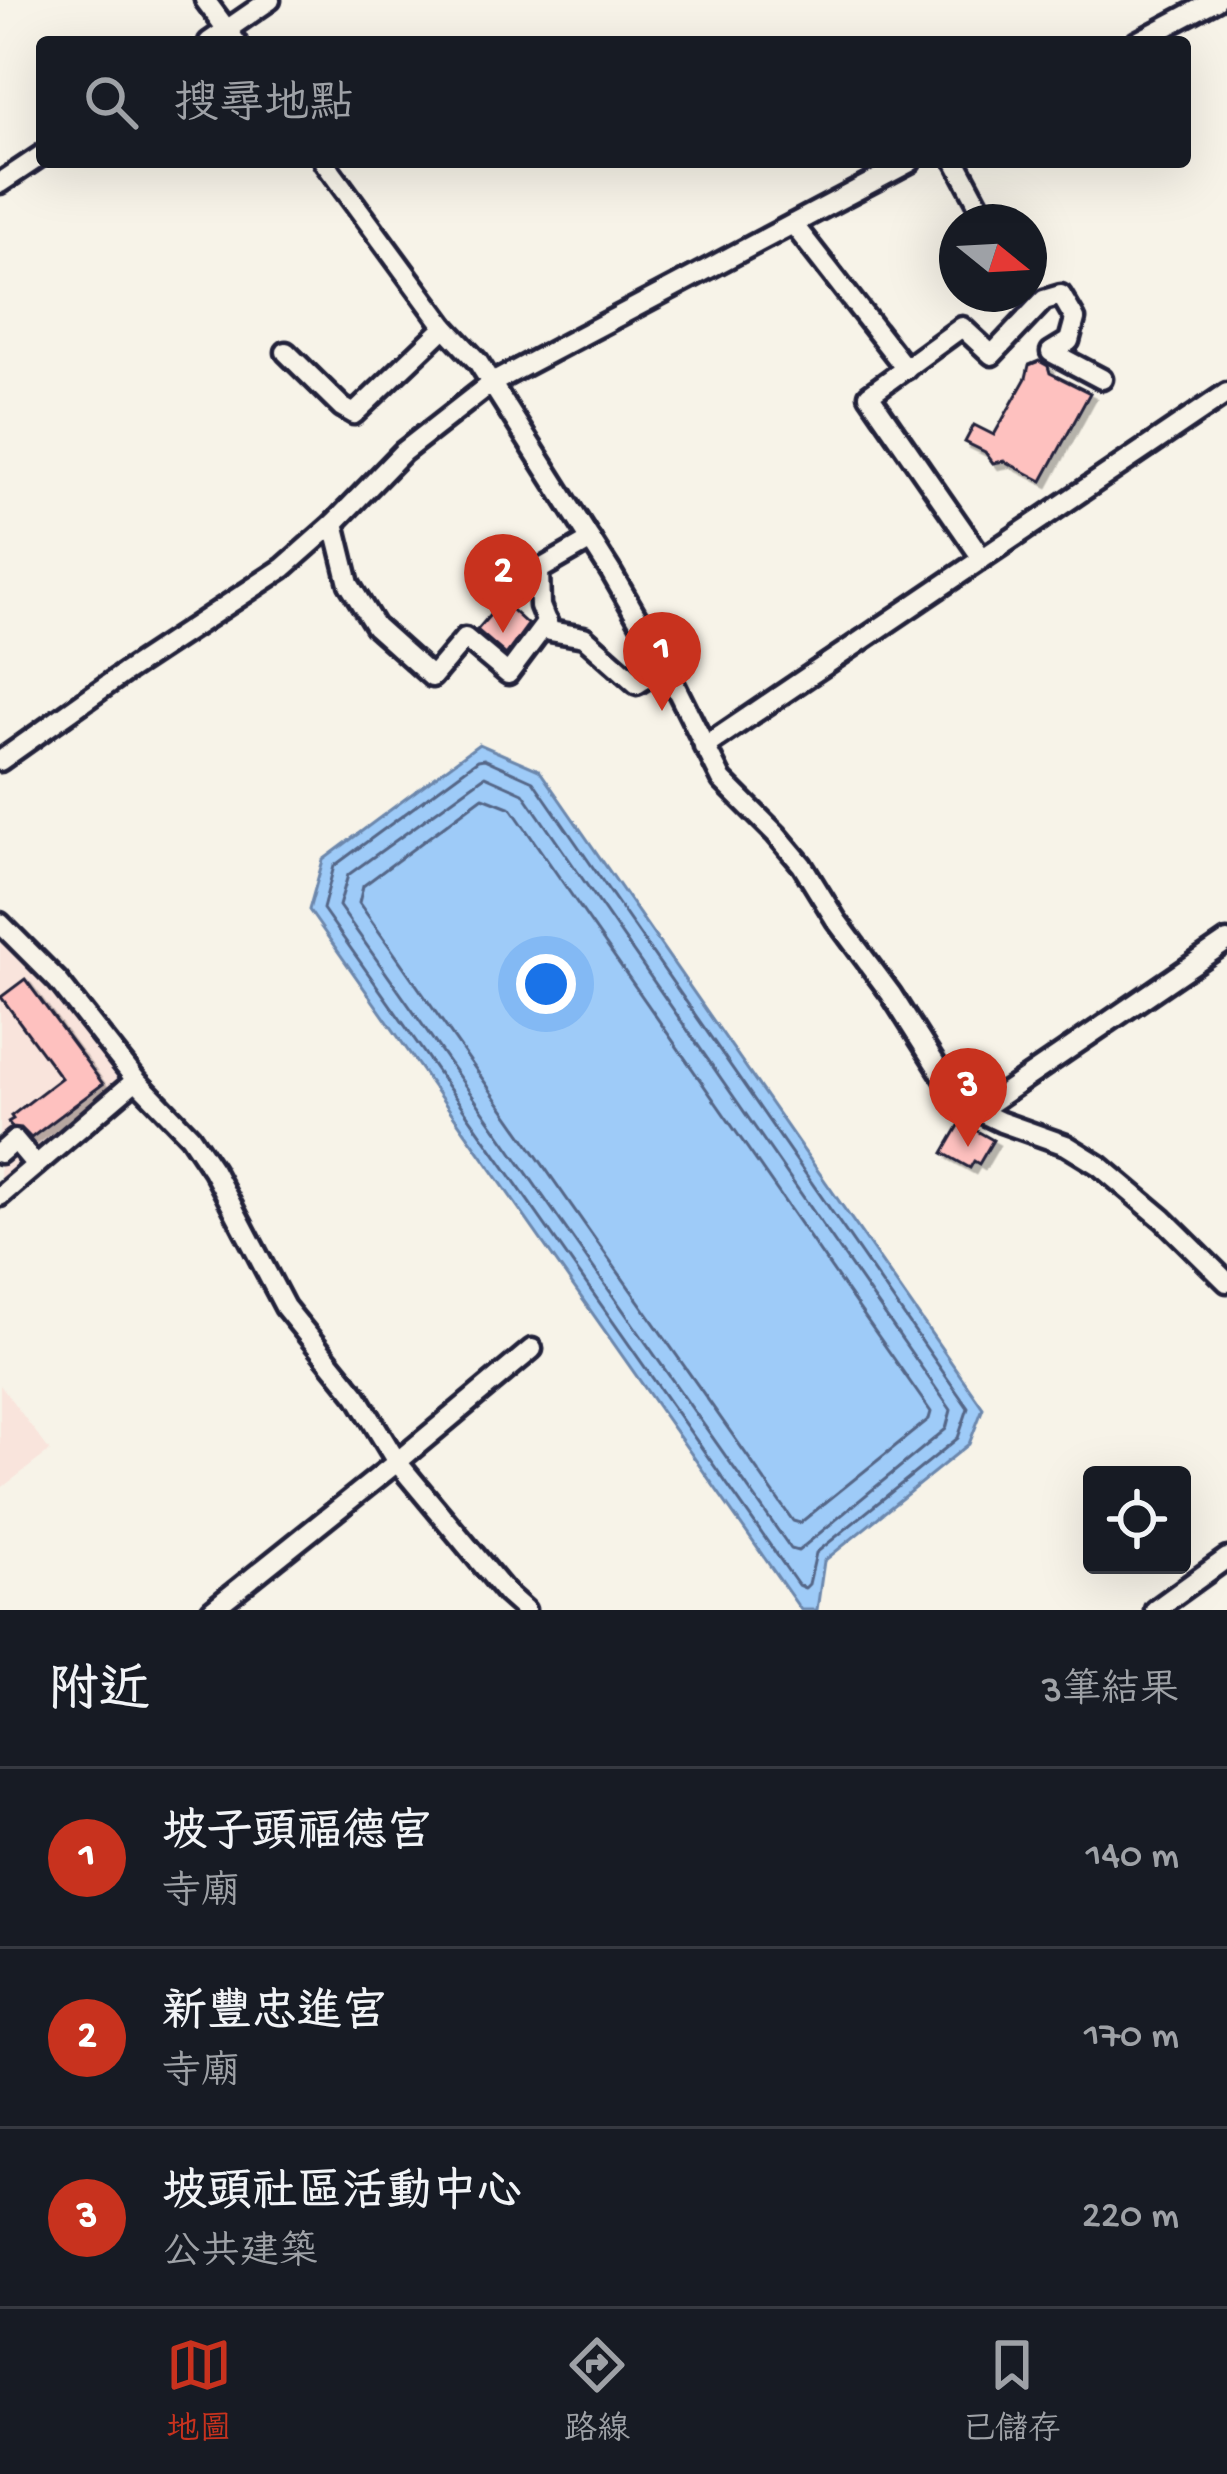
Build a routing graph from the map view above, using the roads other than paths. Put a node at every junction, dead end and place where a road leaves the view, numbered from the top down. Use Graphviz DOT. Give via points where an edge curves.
graph roads {
  1 [pos="205,0"];
  2 [pos="270,0"];
  3 [pos="1216,0"];
  4 [pos="232,36"];
  5 [pos="1148,36"];
  6 [pos="36,158"];
  7 [pos="328,168"];
  8 [pos="899,168"];
  9 [pos="959,168"];
  10 [pos="0,183"];
  11 [pos="978,204"];
  12 [pos="794,224"];
  13 [pos="445,327"];
  14 [pos="286,352"];
  15 [pos="906,369"];
  16 [pos="1102,379"];
  17 [pos="490,384"];
  18 [pos="1227,393"];
  19 [pos="334,523"];
  20 [pos="590,540"];
  21 [pos="982,558"];
  22 [pos="547,622"];
  23 [pos="665,666"];
  24 [pos="704,747"];
  25 [pos="0,761"];
  26 [pos="0,922"];
  27 [pos="1227,941"];
  28 [pos="136,1080"];
  29 [pos="977,1111"];
  30 [pos="0,1153"];
  31 [pos="36,1165"];
  32 [pos="0,1196"];
  33 [pos="1227,1282"];
  34 [pos="532,1349"];
  35 [pos="397,1462"];
  36 [pos="1227,1558"];
  37 [pos="212,1610"];
  38 [pos="525,1610"];
  39 [pos="1155,1610"];
  1 -- 4 [label="street"];
  2 -- 4 [label="street"];
  3 -- 5 [label="street"];
  6 -- 10 [label="street"];
  7 -- 13 [label="street"];
  8 -- 12 [label="street"];
  9 -- 11 [label="street"];
  12 -- 15 [label="street"];
  12 -- 17 [label="street"];
  13 -- 14 [label="street" via="354,414"];
  13 -- 17 [label="street"];
  15 -- 16 [label="street" via="962,327 992,355 1044,301 1061,295 1075,319 1069,341 1051,352"];
  15 -- 21 [label="street" via="869,395"];
  17 -- 19 [label="street" via="403,452"];
  17 -- 20 [label="street"];
  18 -- 21 [label="street"];
  19 -- 22 [label="street" via="349,584 374,626 432,677 465,638 508,674"];
  19 -- 25 [label="street" via="283,568"];
  20 -- 22 [label="street" via="539,570"];
  20 -- 23 [label="street"];
  21 -- 24 [label="street"];
  22 -- 23 [label="street" via="550,631 584,637 637,684"];
  23 -- 24 [label="street"];
  24 -- 29 [label="street" via="722,779 802,865 952,1090"];
  26 -- 28 [label="street"];
  27 -- 29 [label="street"];
  28 -- 31 [label="street"];
  28 -- 35 [label="street" via="190,1136 285,1307 357,1396"];
  29 -- 33 [label="street" via="1100,1166"];
  30 -- 31 [label="street" via="16,1140"];
  31 -- 32 [label="street"];
  34 -- 35 [label="street"];
  35 -- 37 [label="street"];
  35 -- 38 [label="street"];
  36 -- 39 [label="street"];
}
